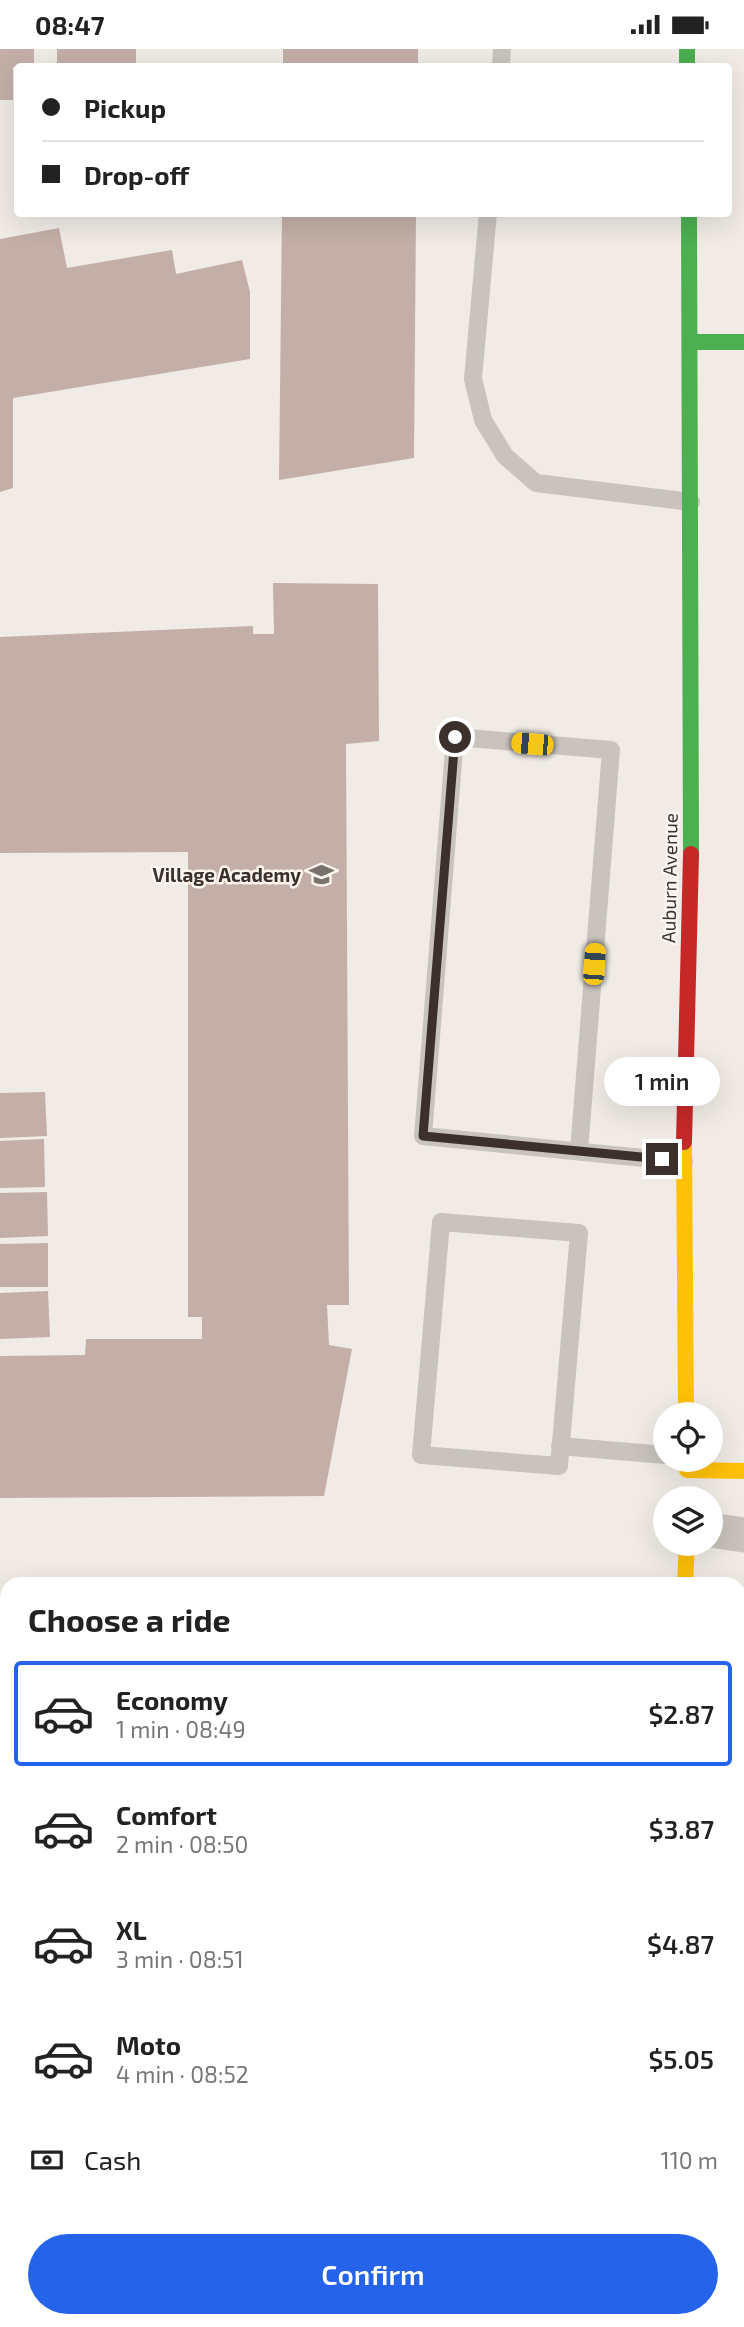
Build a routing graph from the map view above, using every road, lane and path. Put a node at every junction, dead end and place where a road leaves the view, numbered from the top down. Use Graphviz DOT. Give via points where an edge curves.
graph roads {
  1 [pos="488,217"];
  2 [pos="689,217"];
  3 [pos="691,342"];
  4 [pos="744,342"];
  5 [pos="691,502"];
  6 [pos="579,1151"];
  7 [pos="684,1162"];
  8 [pos="686,1402"];
  9 [pos="560,1446"];
  10 [pos="653,1454"];
  11 [pos="723,1471"];
  12 [pos="744,1471"];
  13 [pos="723,1532"];
  14 [pos="744,1535"];
  15 [pos="686,1556"];
  16 [pos="685,1577"];
  1 -- 5 [label="lane" via="473,379 483,420 505,456 536,483"];
  2 -- 3 [label="street, Auburn Avenue"];
  3 -- 4 [label="street"];
  3 -- 5 [label="street, Auburn Avenue"];
  5 -- 7 [label="street, Auburn Avenue" via="691,901"];
  6 -- 6 [label="lane" via="423,1136 455,737 611,750"];
  6 -- 7 [label="lane"];
  7 -- 8 [label="street, Auburn Avenue"];
  9 -- 9 [label="lane" via="579,1233 441,1222 421,1455 559,1466"];
  9 -- 10 [label="lane"];
  11 -- 12 [label="street"];
  13 -- 14 [label="street"];
  15 -- 16 [label="street"];
}
